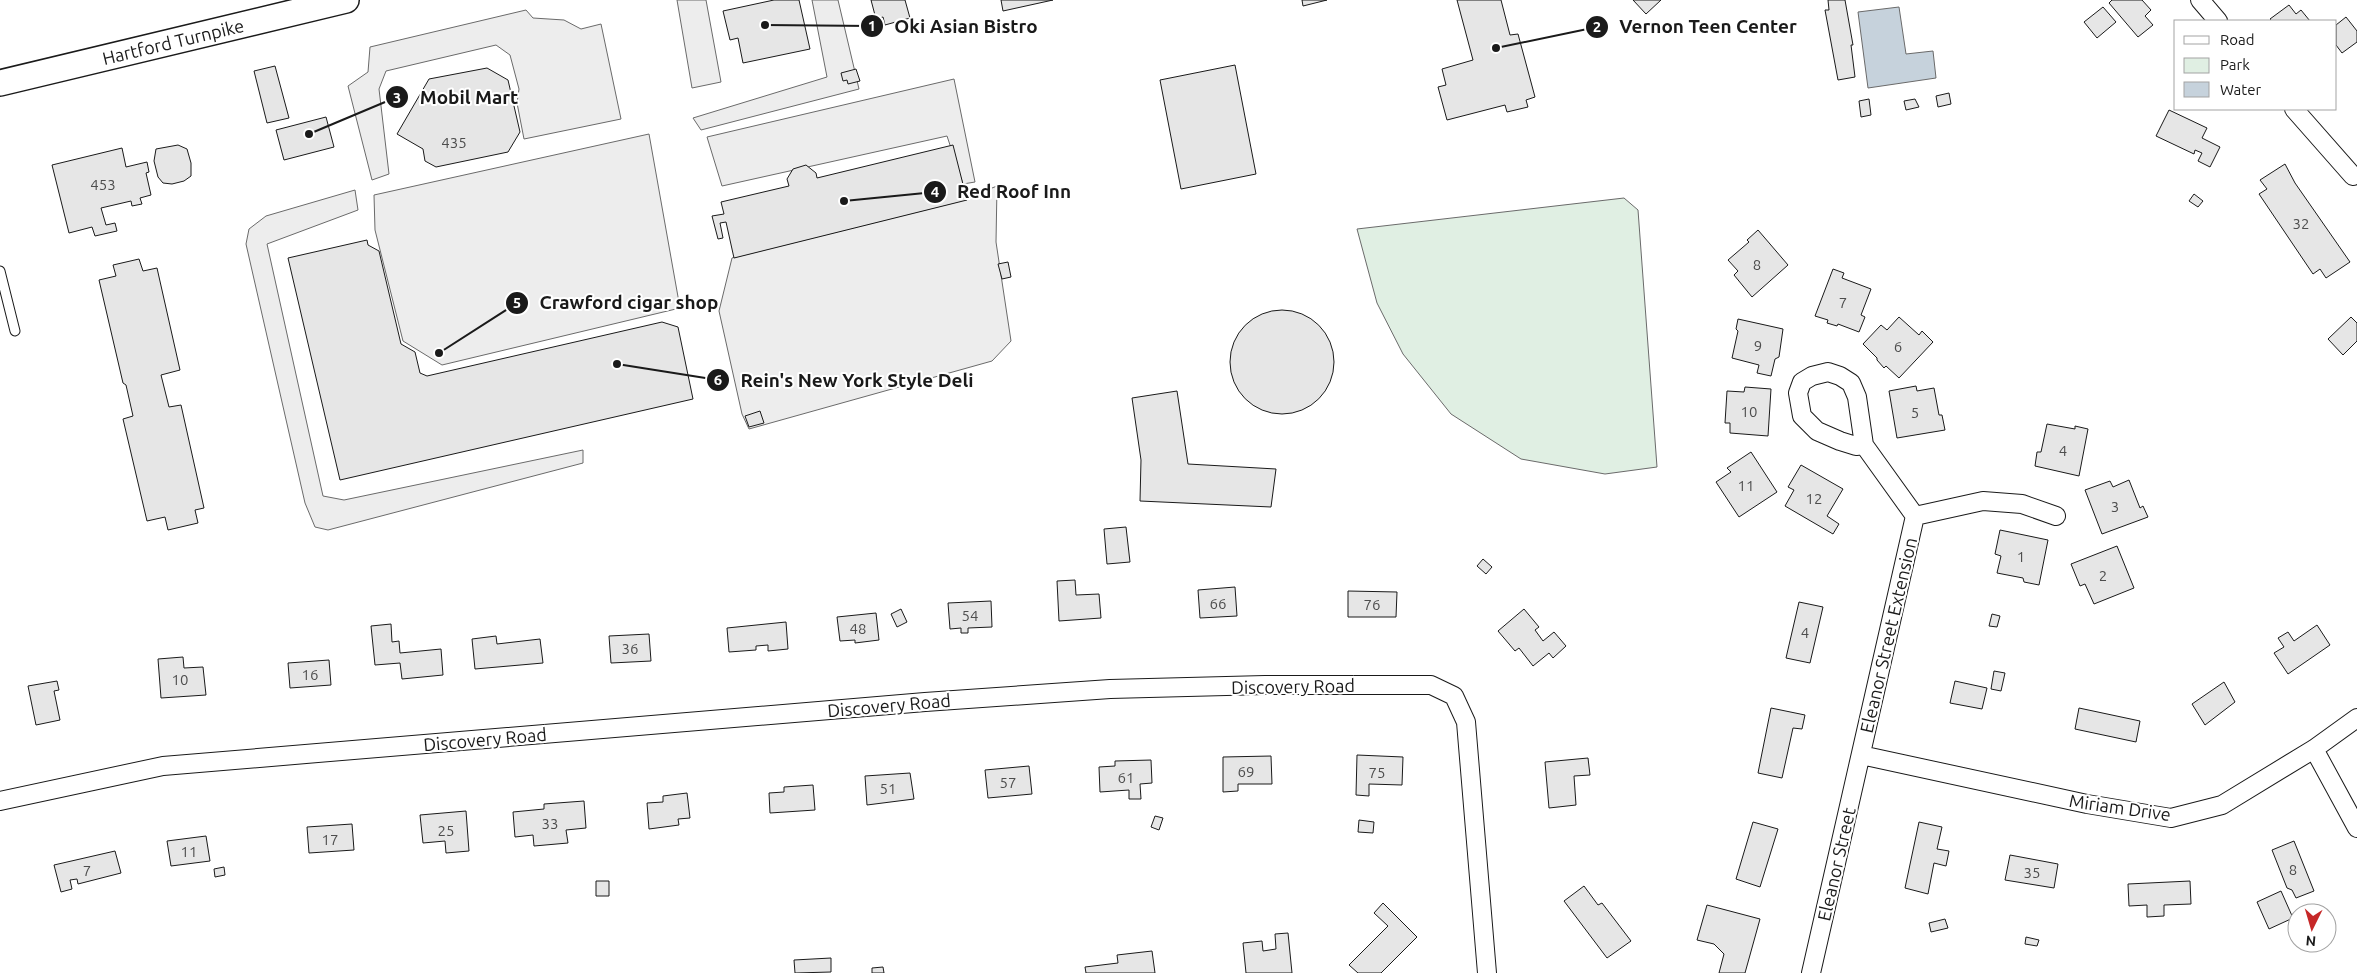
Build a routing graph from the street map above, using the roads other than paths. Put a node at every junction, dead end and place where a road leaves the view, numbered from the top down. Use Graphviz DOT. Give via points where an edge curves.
graph roads {
  1 [pos="346,0"];
  2 [pos="2200,0"];
  3 [pos="2217,20"];
  4 [pos="0,83"];
  5 [pos="2295,110"];
  6 [pos="2353,176"];
  7 [pos="0,271"];
  8 [pos="15,331"];
  9 [pos="1864,445"];
  10 [pos="1915,516"];
  11 [pos="2056,516"];
  12 [pos="2357,718"];
  13 [pos="2314,749"];
  14 [pos="1861,755"];
  15 [pos="0,801"];
  16 [pos="2357,828"];
  17 [pos="1487,973"];
  18 [pos="1811,973"];
  1 -- 4 [label="main road, Hartford Turnpike"];
  2 -- 3 [label="street"];
  5 -- 6 [label="street"];
  7 -- 8 [label="lane"];
  9 -- 9 [label="street, Eleanor Street Extension" via="1856,446 1817,431 1802,416 1798,393 1802,382 1828,372 1851,383 1857,397"];
  9 -- 10 [label="street, Eleanor Street Extension"];
  10 -- 11 [label="street, Eleanor Street Extension" via="1983,501 2022,504"];
  10 -- 14 [label="street, Eleanor Street Extension"];
  12 -- 13 [label="street, Miriam Drive"];
  13 -- 14 [label="street, Miriam Drive" via="2222,805 2171,818 2087,804"];
  13 -- 16 [label="street"];
  14 -- 18 [label="street, Eleanor Street"];
  15 -- 17 [label="street, Discovery Road" via="163,766 915,702 1110,689 1431,685 1454,696 1466,722"];
}
